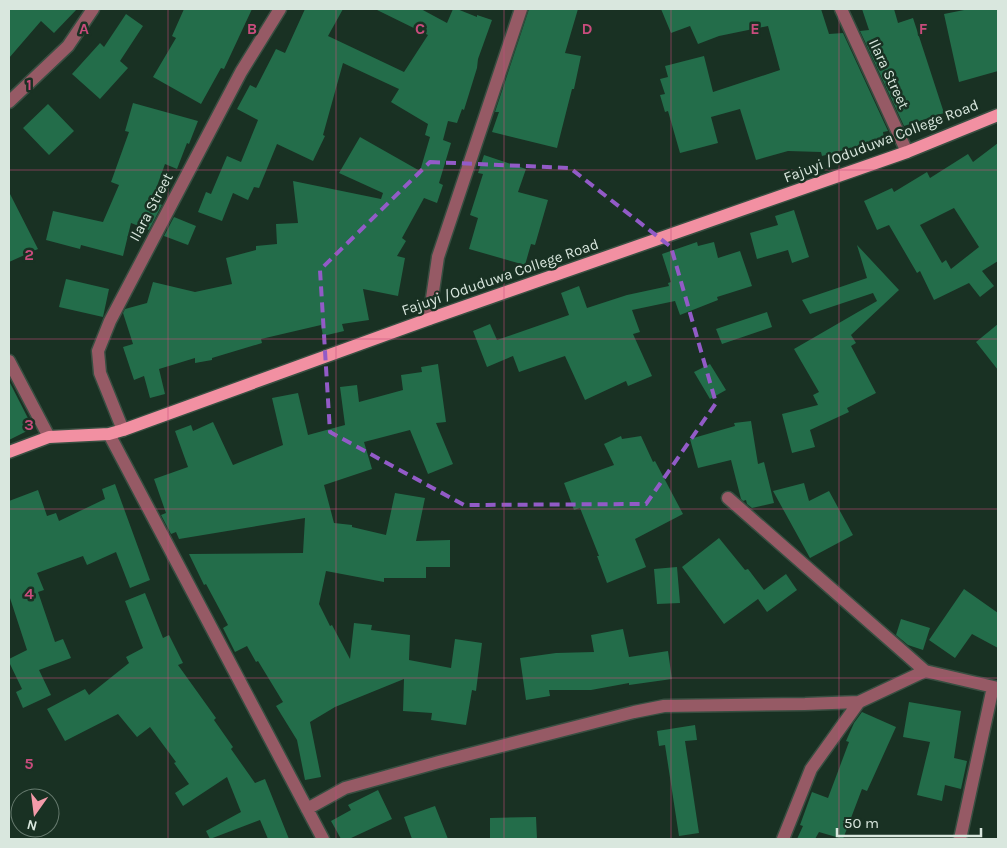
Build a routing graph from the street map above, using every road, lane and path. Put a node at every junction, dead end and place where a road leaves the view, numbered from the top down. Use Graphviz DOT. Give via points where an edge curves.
graph roads {
  1 [pos="93,9"];
  2 [pos="280,9"];
  3 [pos="521,9"];
  4 [pos="841,9"];
  5 [pos="9,102"];
  6 [pos="998,115"];
  7 [pos="907,152"];
  8 [pos="429,319"];
  9 [pos="9,361"];
  10 [pos="123,430"];
  11 [pos="109,434"];
  12 [pos="50,437"];
  13 [pos="9,452"];
  14 [pos="728,498"];
  15 [pos="925,671"];
  16 [pos="996,687"];
  17 [pos="859,702"];
  18 [pos="307,809"];
  19 [pos="323,839"];
  20 [pos="783,839"];
  21 [pos="960,839"];
  1 -- 5 [label="street" via="68,46"];
  2 -- 10 [label="street, Ilara Street" via="241,72 110,321 98,351 100,373"];
  3 -- 8 [label="street" via="438,257"];
  4 -- 7 [label="street, Ilara Street"];
  6 -- 7 [label="main road, Fajuyi /Oduduwa College Road"];
  7 -- 8 [label="main road, Fajuyi /Oduduwa College Road"];
  8 -- 10 [label="main road, Fajuyi /Oduduwa College Road"];
  9 -- 12 [label="street"];
  10 -- 11 [label="main road, Fajuyi /Oduduwa College Road"];
  11 -- 12 [label="main road, Fajuyi /Oduduwa College Road"];
  11 -- 18 [label="street"];
  12 -- 13 [label="main road, Fajuyi /Oduduwa College Road"];
  14 -- 15 [label="street"];
  15 -- 16 [label="street"];
  15 -- 17 [label="street"];
  16 -- 21 [label="street"];
  17 -- 18 [label="street" via="664,706 641,710 344,788"];
  17 -- 20 [label="street" via="811,769"];
  18 -- 19 [label="street"];
}
